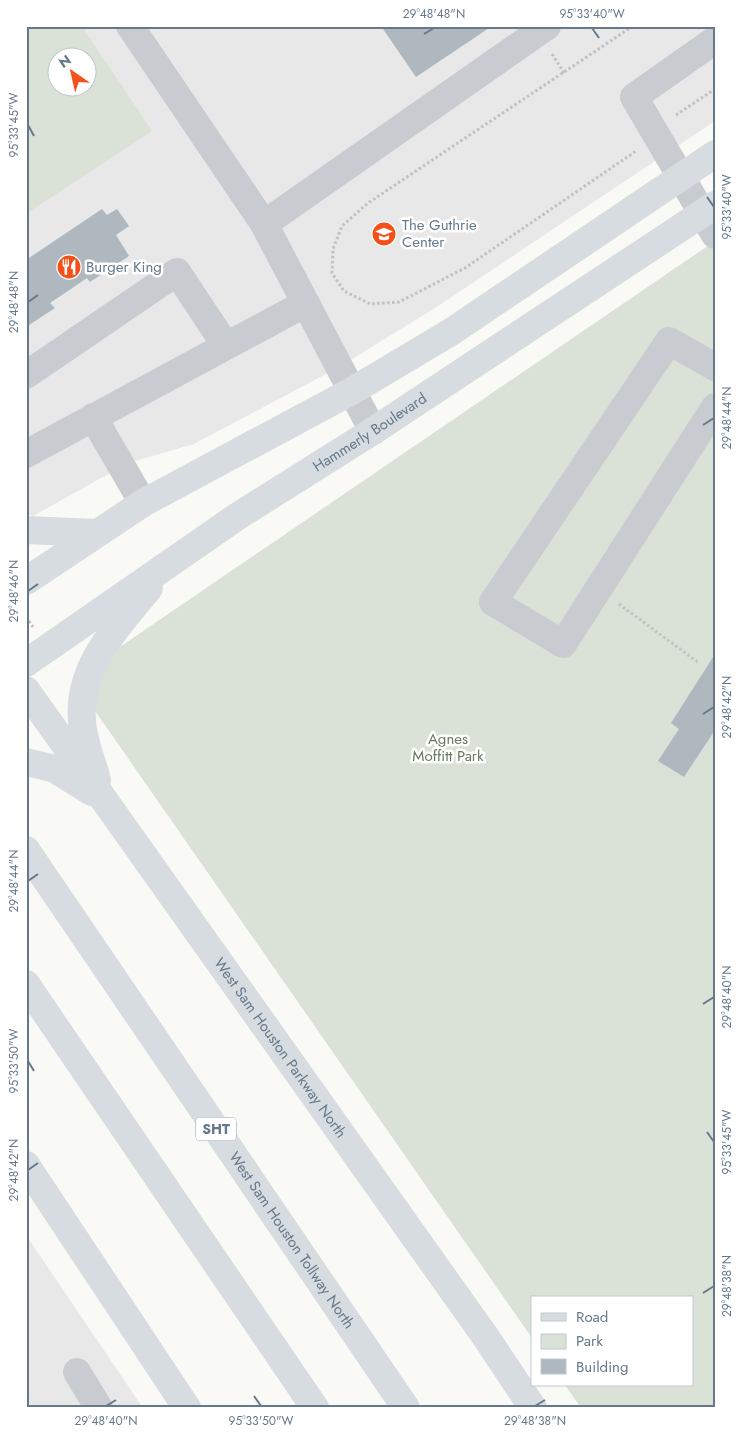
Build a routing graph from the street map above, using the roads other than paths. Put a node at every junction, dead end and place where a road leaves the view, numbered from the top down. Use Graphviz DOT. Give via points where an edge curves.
graph roads {
  1 [pos="130,26"];
  2 [pos="548,26"];
  3 [pos="715,40"];
  4 [pos="715,154"];
  5 [pos="682,177"];
  6 [pos="710,218"];
  7 [pos="264,224"];
  8 [pos="306,303"];
  9 [pos="226,346"];
  10 [pos="715,367"];
  11 [pos="26,375"];
  12 [pos="352,391"];
  13 [pos="715,407"];
  14 [pos="93,417"];
  15 [pos="373,431"];
  16 [pos="26,454"];
  17 [pos="143,503"];
  18 [pos="26,530"];
  19 [pos="97,533"];
  20 [pos="167,565"];
  21 [pos="26,582"];
  22 [pos="26,663"];
  23 [pos="26,690"];
  24 [pos="26,762"];
  25 [pos="102,798"];
  26 [pos="26,850"];
  27 [pos="26,984"];
  28 [pos="26,1165"];
  29 [pos="76,1372"];
  30 [pos="99,1408"];
  31 [pos="187,1408"];
  32 [pos="315,1408"];
  33 [pos="406,1408"];
  34 [pos="533,1408"];
  1 -- 7 [label="lane"];
  2 -- 7 [label="lane"];
  3 -- 5 [label="lane" via="634,97"];
  4 -- 5 [label="main road"];
  5 -- 6 [label="lane"];
  5 -- 12 [label="main road" via="452,332"];
  6 -- 15 [label="main road, Hammerly Boulevard"];
  7 -- 8 [label="lane"];
  8 -- 9 [label="lane"];
  8 -- 12 [label="lane"];
  9 -- 11 [label="lane" via="177,272"];
  9 -- 14 [label="lane"];
  10 -- 13 [label="lane" via="669,341 493,602 563,644"];
  12 -- 15 [label="lane"];
  12 -- 17 [label="main road"];
  14 -- 16 [label="lane"];
  14 -- 17 [label="lane"];
  15 -- 20 [label="main road, Hammerly Boulevard"];
  17 -- 19 [label="main road"];
  18 -- 19 [label="main road"];
  19 -- 21 [label="main road"];
  20 -- 22 [label="main road, Hammerly Boulevard"];
  20 -- 25 [label="main road" via="96,656 85,681 82,721"];
  23 -- 25 [label="main road, West Sam Houston Parkway North"];
  24 -- 25 [label="main road" via="55,769"];
  25 -- 34 [label="main road, West Sam Houston Parkway North"];
  26 -- 33 [label="main road, West Sam Houston Tollway North / SHT"];
  27 -- 32 [label="main road"];
  28 -- 31 [label="main road"];
  29 -- 30 [label="lane"];
}
